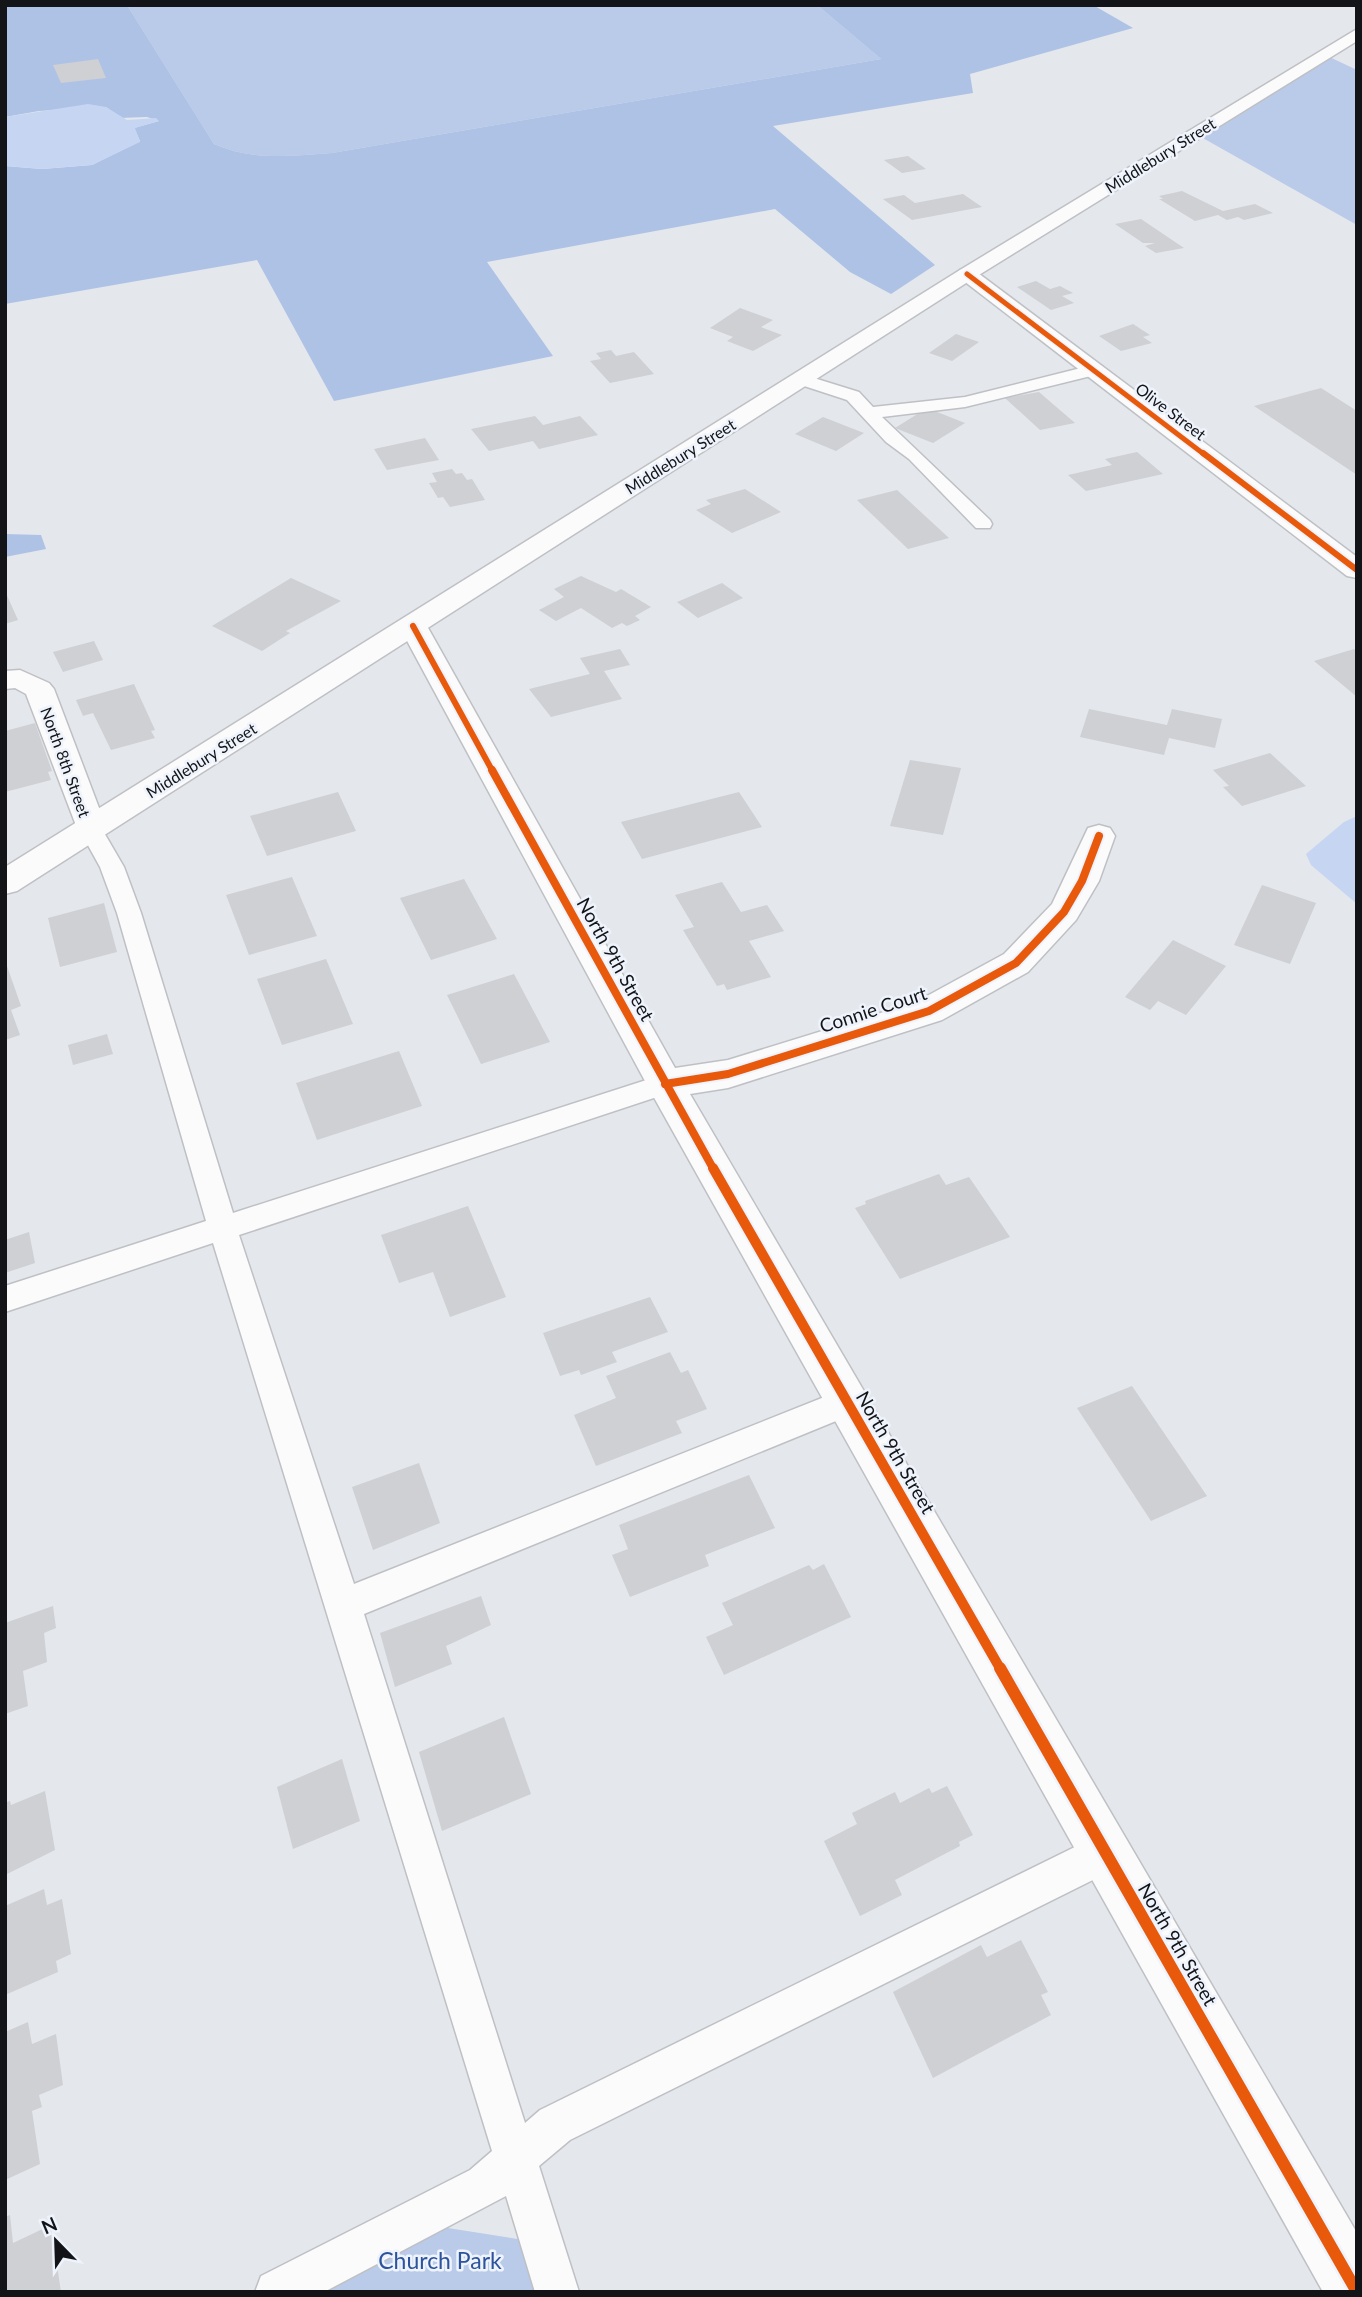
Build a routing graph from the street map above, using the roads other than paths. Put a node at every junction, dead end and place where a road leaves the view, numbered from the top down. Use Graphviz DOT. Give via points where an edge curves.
graph roads {
  1 [pos="1357,34"];
  2 [pos="967,274"];
  3 [pos="1093,370"];
  4 [pos="801,379"];
  5 [pos="869,413"];
  6 [pos="983,524"];
  7 [pos="1357,570"];
  8 [pos="413,626"];
  9 [pos="5,680"];
  10 [pos="91,829"];
  11 [pos="1099,836"];
  12 [pos="5,883"];
  13 [pos="665,1084"];
  14 [pos="223,1229"];
  15 [pos="5,1299"];
  16 [pos="847,1402"];
  17 [pos="344,1605"];
  18 [pos="1105,1853"];
  19 [pos="517,2156"];
  20 [pos="277,2292"];
  21 [pos="557,2292"];
  22 [pos="1357,2292"];
  1 -- 2 [label="street, Middlebury Street"];
  2 -- 3 [label="street, Olive Street"];
  2 -- 4 [label="street, Middlebury Street"];
  3 -- 5 [label="lane" via="965,402"];
  3 -- 7 [label="street, Olive Street"];
  4 -- 5 [label="lane" via="853,396"];
  4 -- 8 [label="street, Middlebury Street"];
  5 -- 6 [label="lane"];
  8 -- 10 [label="street, Middlebury Street"];
  8 -- 13 [label="street, North 9th Street"];
  9 -- 10 [label="street, North 8th Street" via="20,679 39,689"];
  10 -- 12 [label="street, Middlebury Street"];
  10 -- 14 [label="lane" via="112,867 129,914"];
  11 -- 13 [label="street, Connie Court" via="1064,912 1016,962 929,1012 728,1074"];
  13 -- 14 [label="lane"];
  13 -- 16 [label="street, North 9th Street"];
  14 -- 15 [label="lane"];
  14 -- 17 [label="lane"];
  16 -- 17 [label="lane"];
  16 -- 18 [label="street, North 9th Street"];
  17 -- 19 [label="lane"];
  18 -- 19 [label="lane" via="555,2125"];
  18 -- 22 [label="street, North 9th Street"];
  19 -- 20 [label="lane" via="485,2185"];
  19 -- 21 [label="lane"];
}
